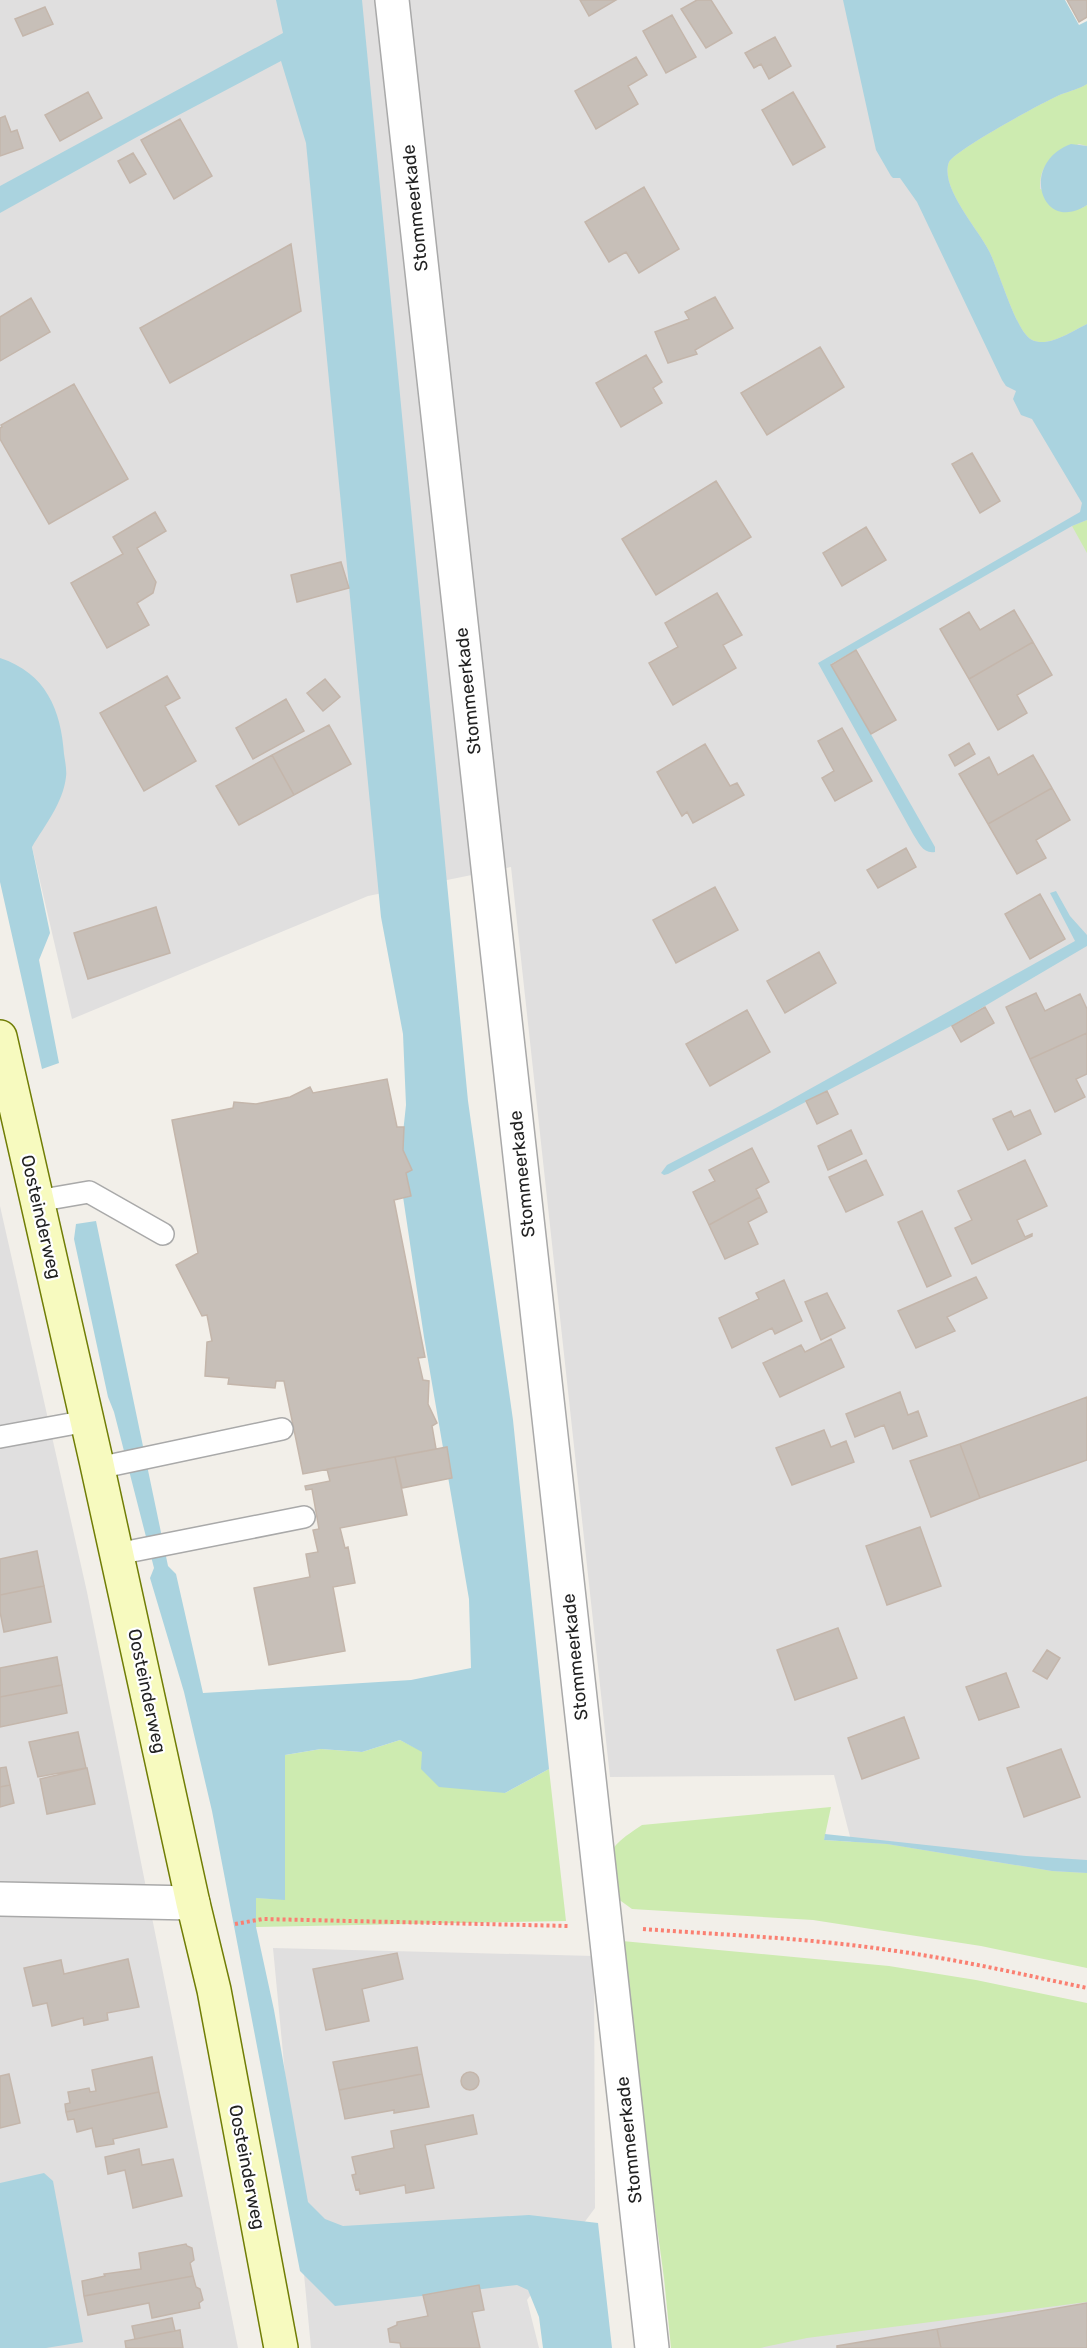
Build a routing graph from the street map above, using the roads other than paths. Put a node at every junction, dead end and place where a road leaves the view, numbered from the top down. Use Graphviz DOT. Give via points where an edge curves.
graph roads {
  1 [pos="392,0"];
  2 [pos="0,1037"];
  3 [pos="5,1083"];
  4 [pos="37,1201"];
  5 [pos="163,1234"];
  6 [pos="87,1421"];
  7 [pos="282,1429"];
  8 [pos="0,1437"];
  9 [pos="98,1468"];
  10 [pos="304,1517"];
  11 [pos="117,1554"];
  12 [pos="0,1899"];
  13 [pos="193,1904"];
  14 [pos="281,2348"];
  15 [pos="652,2348"];
  1 -- 15 [label="street, Stommeerkade"];
  2 -- 3 [label="street, Oosteinderweg"];
  3 -- 4 [label="street, Oosteinderweg"];
  4 -- 5 [label="lane" via="89,1192"];
  4 -- 6 [label="street, Oosteinderweg"];
  6 -- 8 [label="lane"];
  6 -- 9 [label="street, Oosteinderweg"];
  7 -- 9 [label="lane"];
  9 -- 11 [label="street, Oosteinderweg"];
  10 -- 11 [label="lane"];
  11 -- 13 [label="street, Oosteinderweg"];
  12 -- 13 [label="street"];
  13 -- 14 [label="street, Oosteinderweg" via="214,1990"];
}
